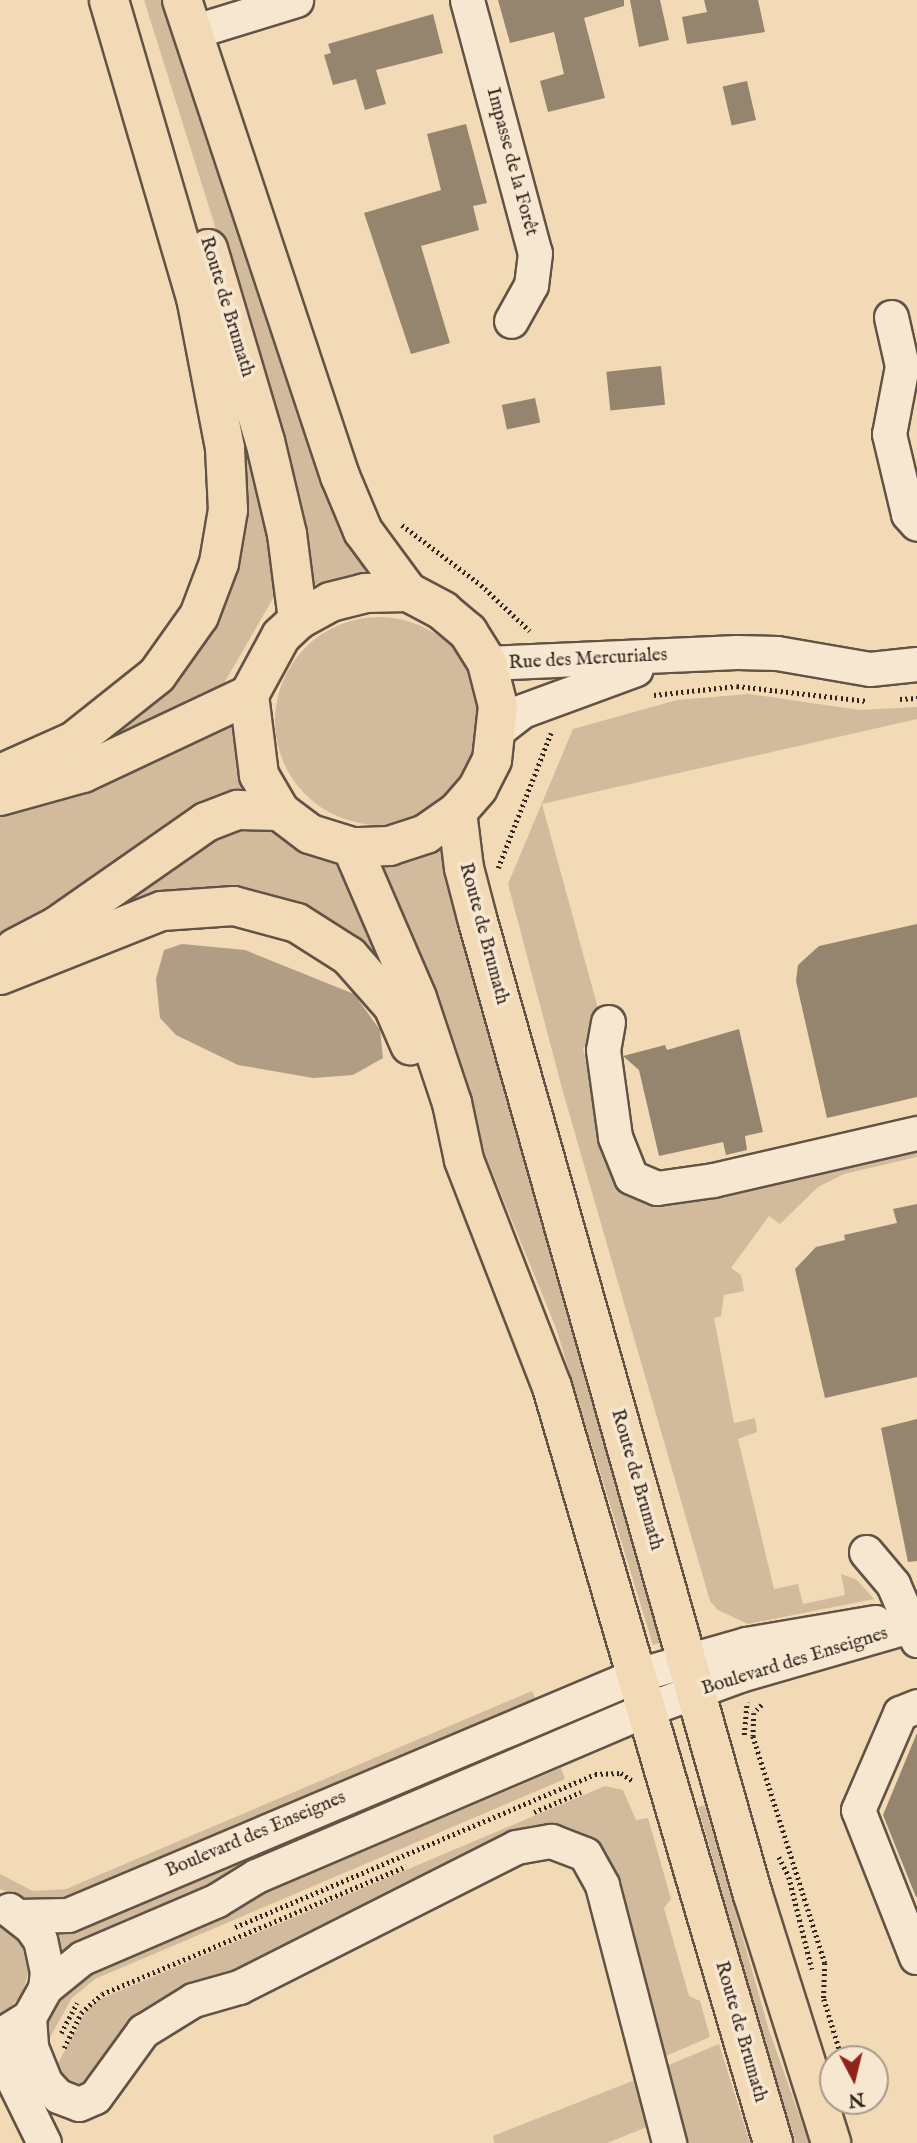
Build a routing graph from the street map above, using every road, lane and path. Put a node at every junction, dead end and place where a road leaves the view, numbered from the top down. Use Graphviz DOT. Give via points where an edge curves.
graph roads {
  1 [pos="109,0"];
  2 [pos="129,0"];
  3 [pos="296,0"];
  4 [pos="467,0"];
  5 [pos="187,16"];
  6 [pos="891,317"];
  7 [pos="511,321"];
  8 [pos="394,516"];
  9 [pos="917,524"];
  10 [pos="408,592"];
  11 [pos="298,620"];
  12 [pos="688,656"];
  13 [pos="487,663"];
  14 [pos="542,663"];
  15 [pos="917,664"];
  16 [pos="249,695"];
  17 [pos="645,697"];
  18 [pos="917,698"];
  19 [pos="875,700"];
  20 [pos="887,700"];
  21 [pos="499,729"];
  22 [pos="0,774"];
  23 [pos="0,796"];
  24 [pos="280,811"];
  25 [pos="457,812"];
  26 [pos="352,846"];
  27 [pos="0,955"];
  28 [pos="0,975"];
  29 [pos="608,1023"];
  30 [pos="917,1133"];
  31 [pos="464,1160"];
  32 [pos="866,1552"];
  33 [pos="915,1629"];
  34 [pos="691,1676"];
  35 [pos="642,1692"];
  36 [pos="762,1704"];
  37 [pos="917,1706"];
  38 [pos="639,1787"];
  39 [pos="581,1792"];
  40 [pos="531,1813"];
  41 [pos="417,1861"];
  42 [pos="9,1911"];
  43 [pos="229,1930"];
  44 [pos="916,1957"];
  45 [pos="82,1996"];
  46 [pos="37,2002"];
  47 [pos="0,2035"];
  48 [pos="57,2043"];
  49 [pos="838,2045"];
  50 [pos="0,2053"];
  51 [pos="59,2057"];
  52 [pos="44,2143"];
  53 [pos="669,2143"];
  54 [pos="773,2143"];
  55 [pos="831,2143"];
  1 -- 22 [label="main road" via="196,298 223,436 228,510 219,563 198,616 157,675 74,741"];
  2 -- 11 [label="main road, Route de Brumath" via="258,414 286,534"];
  3 -- 5 [label="street"];
  4 -- 7 [label="street, Impasse de la Forêt" via="535,253 531,285"];
  5 -- 10 [label="main road" via="340,476 363,531"];
  6 -- 9 [label="street" via="902,366 888,434 908,514"];
  8 -- 14 [label="path" via="428,549 512,612 538,641"];
  10 -- 11 [label="main road" via="365,593 330,602"];
  10 -- 13 [label="main road" via="443,611 468,632"];
  11 -- 16 [label="main road" via="281,636"];
  12 -- 14 [label="street, Rue des Mercuriales"];
  12 -- 15 [label="street, Rue des Mercuriales" via="777,653 870,669"];
  12 -- 21 [label="street, Rue des Mercuriales" via="564,694 522,711"];
  13 -- 14 [label="street, Rue des Mercuriales"];
  13 -- 21 [label="main road" via="495,684"];
  16 -- 23 [label="main road" via="94,768"];
  16 -- 24 [label="main road" via="259,775"];
  17 -- 19 [label="path" via="737,686 850,702"];
  18 -- 20 [label="path"];
  21 -- 25 [label="main road" via="492,760 478,788"];
  24 -- 26 [label="main road" via="310,834"];
  24 -- 27 [label="main road" via="238,810 206,822 57,926"];
  25 -- 26 [label="main road" via="426,834 390,846"];
  25 -- 34 [label="main road, Route de Brumath" via="464,868 477,918"];
  26 -- 31 [label="main road, Route de Brumath" via="417,998 452,1102"];
  28 -- 31 [label="main road" via="184,907 234,906 297,923 349,956 387,997 407,1037 431,1109"];
  29 -- 30 [label="street" via="603,1050 615,1137 631,1177 657,1188 713,1180"];
  31 -- 35 [label="main road, Route de Brumath" via="547,1374"];
  32 -- 33 [label="street" via="893,1584"];
  33 -- 34 [label="street, Boulevard des Enseignes"];
  34 -- 35 [label="street, Boulevard des Enseignes"];
  34 -- 55 [label="main road, Route de Brumath" via="752,1895"];
  35 -- 42 [label="street, Boulevard des Enseignes" via="68,1915"];
  35 -- 46 [label="street, Boulevard des Enseignes" via="256,1876 217,1900 89,1954"];
  35 -- 54 [label="main road, Route de Brumath"];
  36 -- 49 [label="path" via="754,1713 753,1736 825,1963 824,1999"];
  37 -- 44 [label="street" via="900,1713 858,1810"];
  38 -- 43 [label="path" via="621,1773 595,1774"];
  39 -- 40 [label="path"];
  41 -- 51 [label="path" via="102,1994 81,2013"];
  42 -- 46 [label="street" via="40,1940 47,1972"];
  45 -- 48 [label="path"];
  46 -- 47 [label="street, Boulevard des Enseignes"];
  46 -- 53 [label="street" via="31,2047 45,2082 58,2096 79,2104 95,2097 143,2031 193,2000 239,1987 516,1847 551,1840 585,1854 602,1885"];
  50 -- 52 [label="street"];
}
